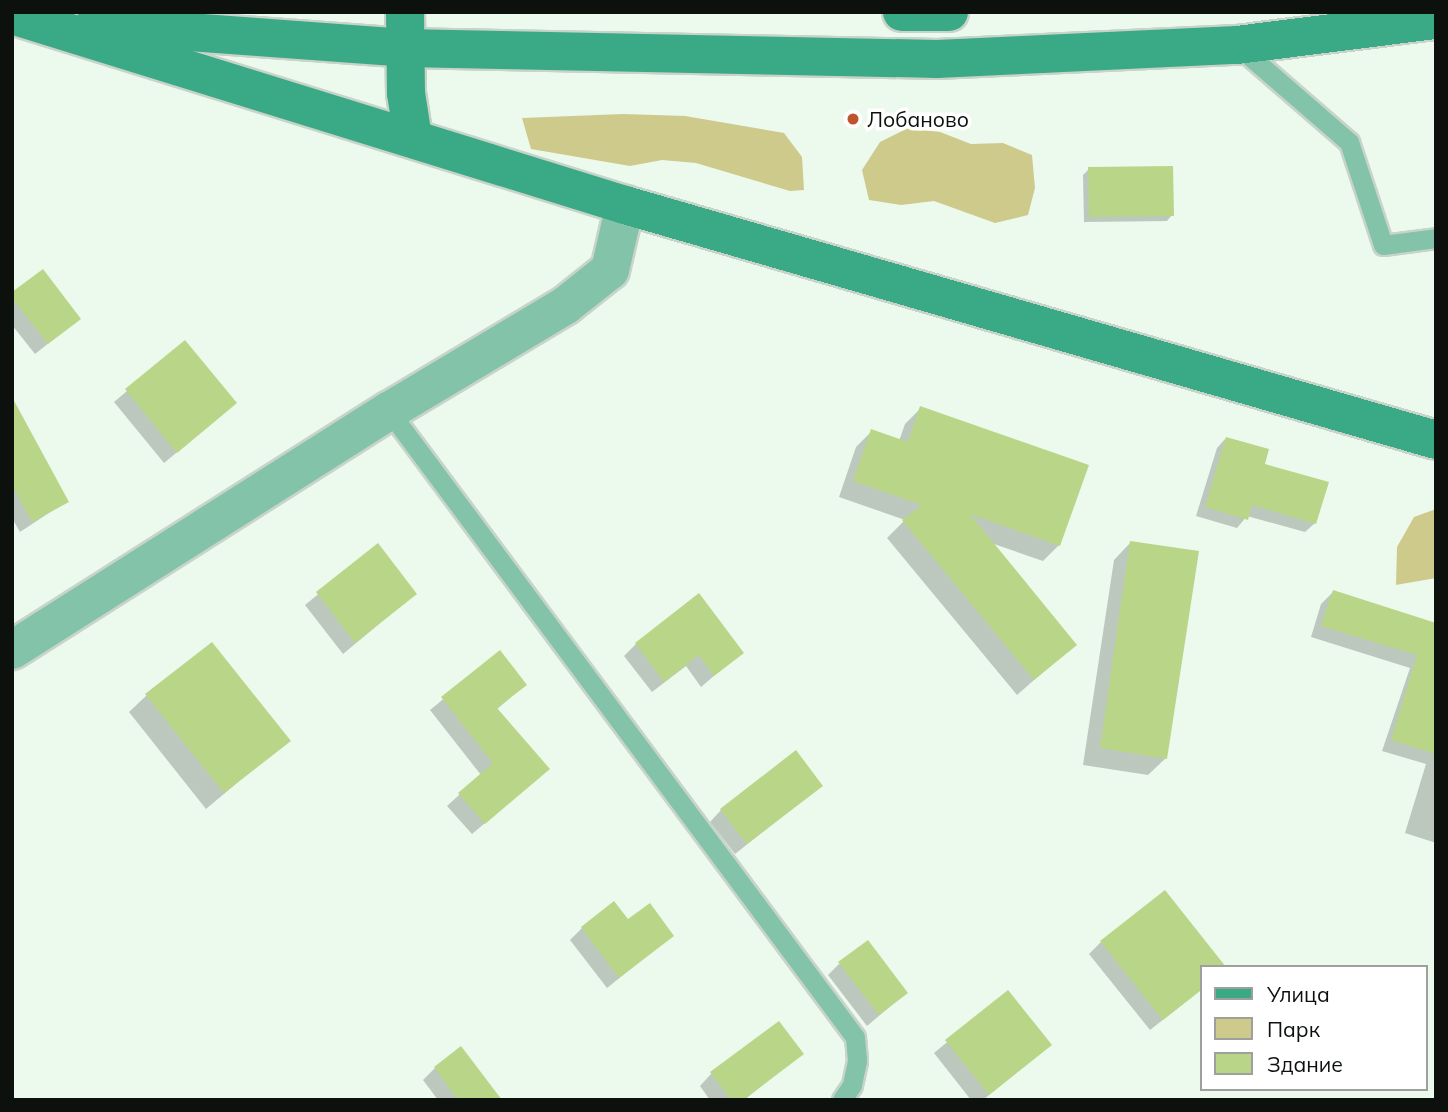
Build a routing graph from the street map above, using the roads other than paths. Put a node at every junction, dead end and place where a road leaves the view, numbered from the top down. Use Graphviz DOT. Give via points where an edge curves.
graph roads {
  1 [pos="902,12"];
  2 [pos="949,12"];
  3 [pos="12,14"];
  4 [pos="1436,20"];
  5 [pos="405,30"];
  6 [pos="1237,45"];
  7 [pos="413,138"];
  8 [pos="625,205"];
  9 [pos="1436,238"];
  10 [pos="388,411"];
  11 [pos="1436,440"];
  12 [pos="12,650"];
  13 [pos="842,1100"];
  1 -- 2 [label="street"];
  3 -- 5 [label="street" via="115,28"];
  3 -- 7 [label="street" via="200,76"];
  4 -- 6 [label="street"];
  5 -- 6 [label="street" via="937,59"];
  5 -- 7 [label="street"];
  6 -- 9 [label="lane" via="1349,142 1383,246"];
  7 -- 8 [label="street"];
  8 -- 10 [label="street" via="610,270 566,305"];
  8 -- 11 [label="street"];
  10 -- 12 [label="street"];
  10 -- 13 [label="lane" via="855,1037 857,1061 852,1085"];
}
